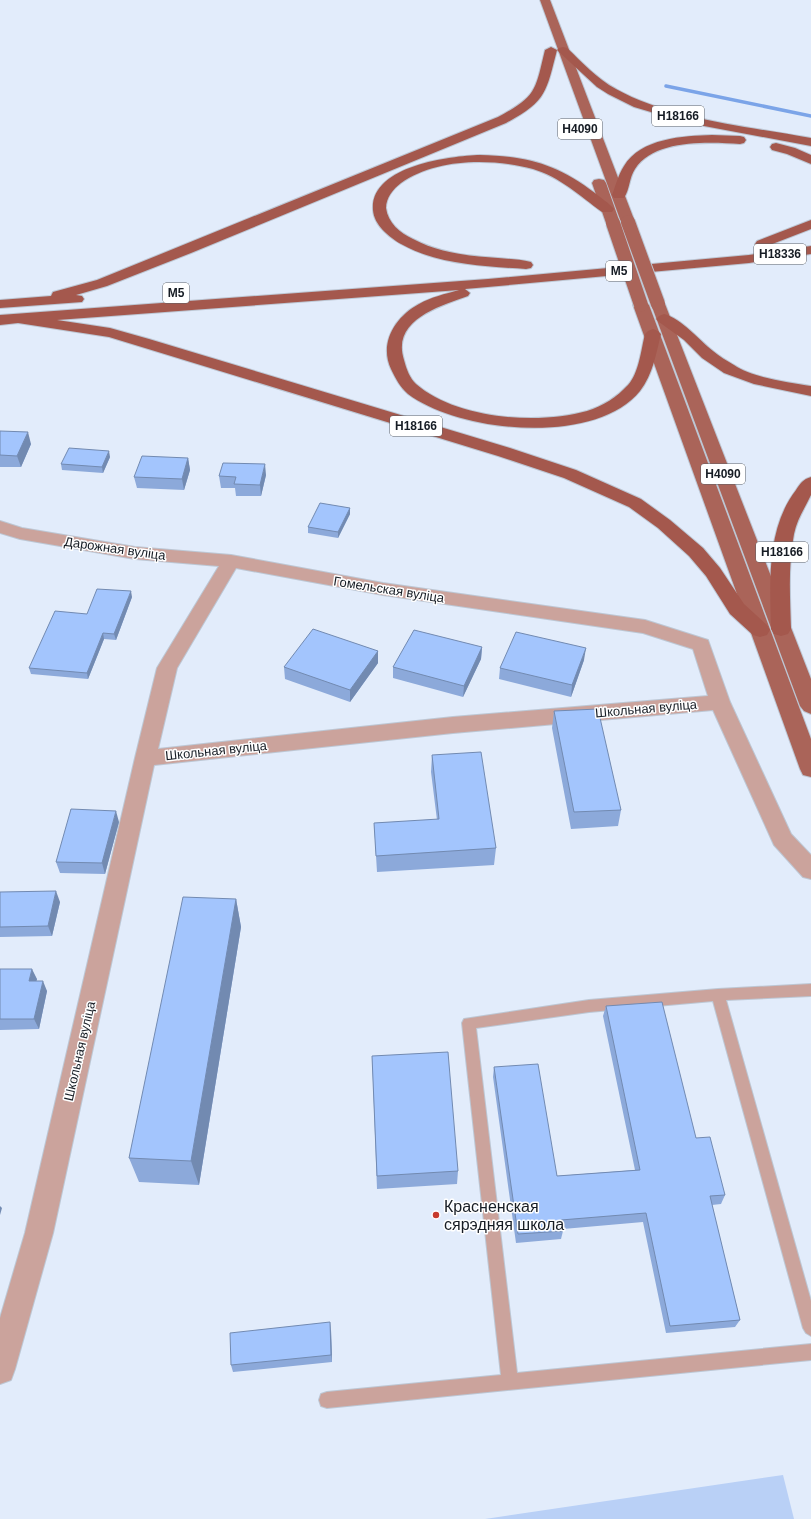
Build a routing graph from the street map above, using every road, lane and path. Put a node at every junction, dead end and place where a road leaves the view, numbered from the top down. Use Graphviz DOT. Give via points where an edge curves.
graph roads {
  1 [pos="535,0"];
  2 [pos="545,0"];
  3 [pos="542,22"];
  4 [pos="554,48"];
  5 [pos="559,72"];
  6 [pos="811,142"];
  7 [pos="811,160"];
  8 [pos="594,168"];
  9 [pos="619,195"];
  10 [pos="607,209"];
  11 [pos="811,224"];
  12 [pos="811,237"];
  13 [pos="762,244"];
  14 [pos="811,250"];
  15 [pos="747,252"];
  16 [pos="652,254"];
  17 [pos="613,257"];
  18 [pos="542,264"];
  19 [pos="526,265"];
  20 [pos="806,265"];
  21 [pos="459,271"];
  22 [pos="436,273"];
  23 [pos="488,283"];
  24 [pos="124,296"];
  25 [pos="100,298"];
  26 [pos="0,304"];
  27 [pos="21,311"];
  28 [pos="661,311"];
  29 [pos="0,320"];
  30 [pos="652,334"];
  31 [pos="811,391"];
  32 [pos="811,482"];
  33 [pos="0,527"];
  34 [pos="231,561"];
  35 [pos="782,629"];
  36 [pos="760,630"];
  37 [pos="720,702"];
  38 [pos="811,706"];
  39 [pos="145,758"];
  40 [pos="811,769"];
  41 [pos="811,870"];
  42 [pos="811,990"];
  43 [pos="718,995"];
  44 [pos="811,1328"];
  45 [pos="811,1352"];
  46 [pos="0,1369"];
  47 [pos="510,1382"];
  48 [pos="327,1400"];
  1 -- 3 [label="main road"];
  2 -- 4 [label="main road, Н4090"];
  4 -- 5 [label="main road, Н4090"];
  4 -- 6 [label="highway, Н18166" via="612,92 638,104 688,119"];
  4 -- 9 [label="main road, Н4090"];
  4 -- 27 [label="highway" via="540,90 531,102 502,120 186,250"];
  7 -- 9 [label="highway, Н18166" via="791,151 742,140 680,141 642,154 630,167"];
  8 -- 10 [label="main road, Н4090"];
  9 -- 28 [label="main road, Н4090, bridge"];
  10 -- 19 [label="highway" via="571,181 549,170 523,163 496,160 439,163 412,171 390,185 380,199 380,216 386,227 399,238 417,247 483,261"];
  10 -- 30 [label="main road, Н4090, bridge"];
  11 -- 13 [label="highway"];
  12 -- 13 [label="highway, Н18336"];
  13 -- 15 [label="highway, М5"];
  14 -- 15 [label="highway, Н18336"];
  15 -- 20 [label="highway"];
  15 -- 23 [label="highway, М5"];
  16 -- 17 [label="highway, М5"];
  18 -- 19 [label="highway"];
  19 -- 21 [label="highway"];
  22 -- 24 [label="highway, М5"];
  23 -- 27 [label="highway, М5"];
  23 -- 30 [label="highway, Н18166" via="435,302 413,314 397,332 393,350 398,368 407,384 430,400 460,414 507,422 544,423 602,412 634,389 642,375"];
  25 -- 27 [label="highway, М5"];
  26 -- 27 [label="highway, М5"];
  27 -- 29 [label="highway, М5"];
  27 -- 36 [label="highway, Н18166" via="143,342 504,452 601,487 664,524 696,552 737,608"];
  28 -- 31 [label="highway" via="708,355 730,370 760,381"];
  28 -- 35 [label="main road, Н4090"];
  30 -- 36 [label="main road, Н4090"];
  32 -- 35 [label="highway, Н18166" via="789,516 782,546"];
  33 -- 34 [label="street, Дарожная вуліца" via="20,533 135,553"];
  34 -- 37 [label="street, Гомельская вуліца" via="383,589 645,627 701,645"];
  34 -- 39 [label="street" via="167,668"];
  35 -- 38 [label="main road, Н4090"];
  36 -- 40 [label="main road, Н4090"];
  37 -- 39 [label="street, Школьная вуліца" via="453,724"];
  37 -- 41 [label="street" via="782,839"];
  39 -- 46 [label="street, Школьная вуліца" via="39,1233"];
  42 -- 43 [label="lane"];
  43 -- 44 [label="lane"];
  43 -- 47 [label="lane" via="589,1006 469,1023"];
  45 -- 47 [label="lane"];
  47 -- 48 [label="lane"];
}
